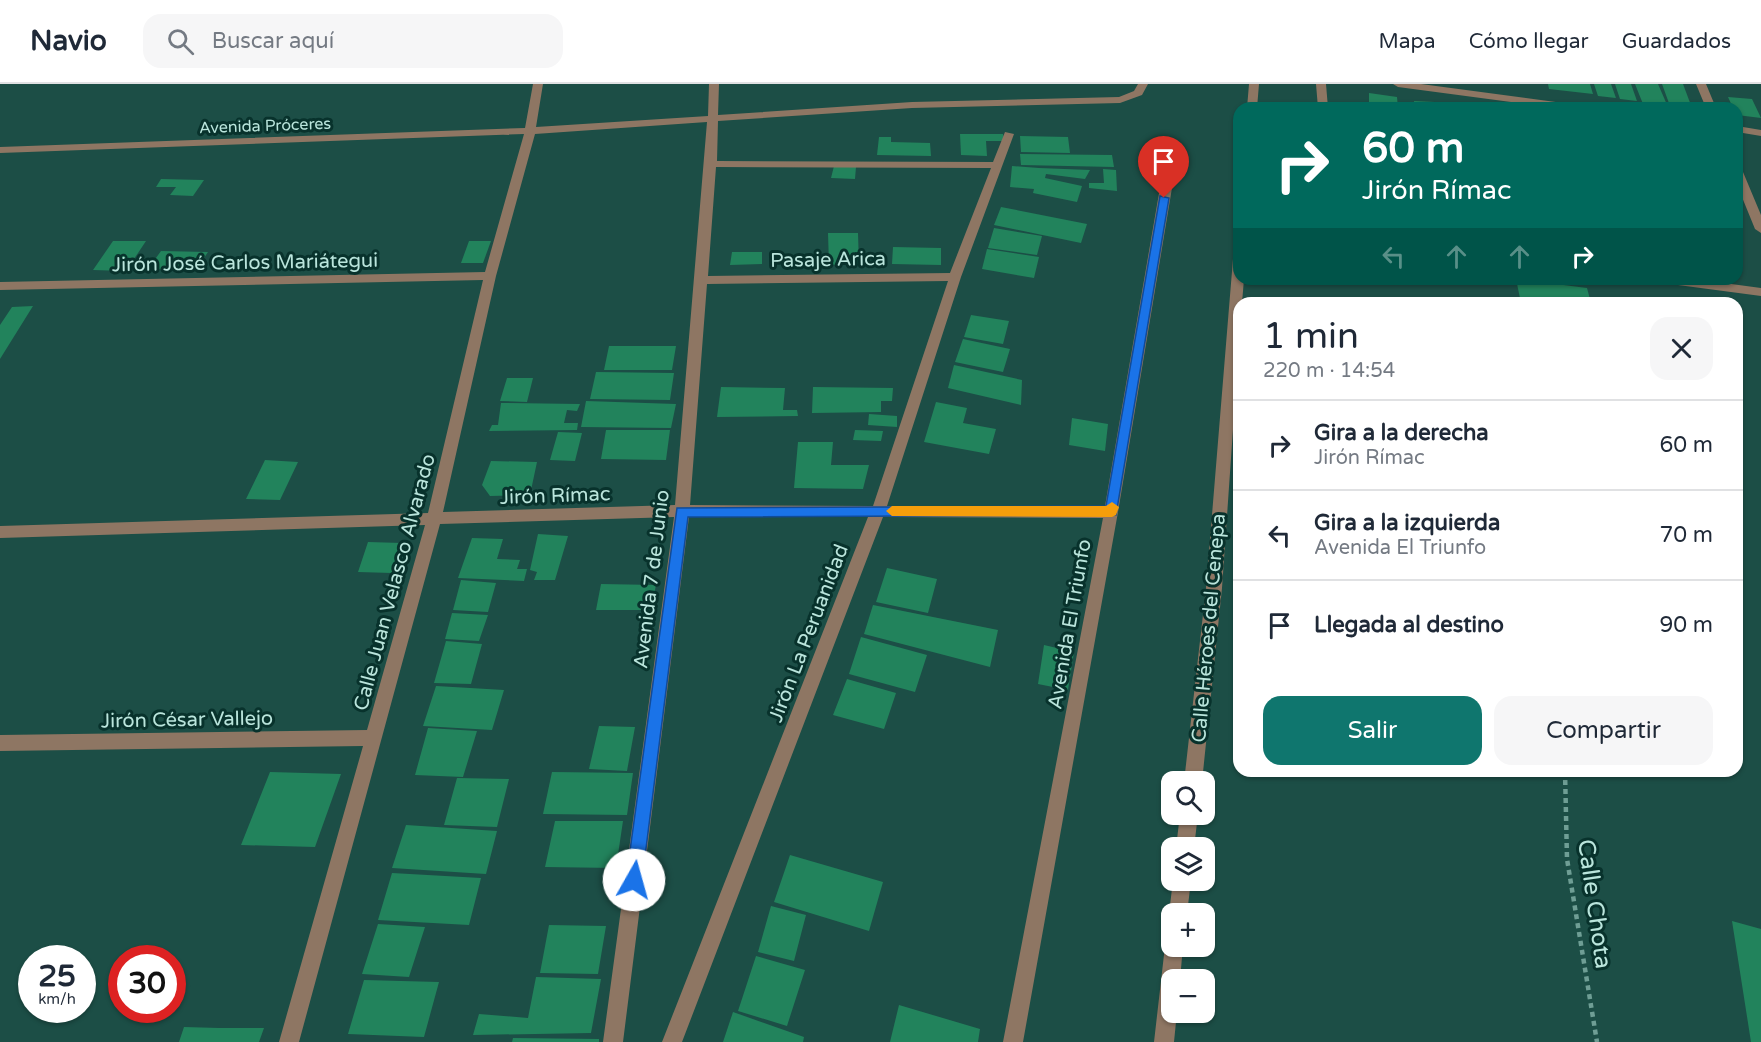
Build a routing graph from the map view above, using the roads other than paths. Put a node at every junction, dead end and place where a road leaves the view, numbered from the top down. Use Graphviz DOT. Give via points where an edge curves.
graph roads {
  1 [pos="538,84"];
  2 [pos="714,84"];
  3 [pos="1143,84"];
  4 [pos="1254,84"];
  5 [pos="1321,84"];
  6 [pos="1398,84"];
  7 [pos="1701,84"];
  8 [pos="1252,102"];
  9 [pos="1322,102"];
  10 [pos="1533,102"];
  11 [pos="1708,102"];
  12 [pos="711,120"];
  13 [pos="1743,130"];
  14 [pos="530,131"];
  15 [pos="1761,133"];
  16 [pos="1009,134"];
  17 [pos="0,150"];
  18 [pos="711,164"];
  19 [pos="998,165"];
  20 [pos="1168,176"];
  21 [pos="1743,186"];
  22 [pos="1761,229"];
  23 [pos="490,276"];
  24 [pos="955,277"];
  25 [pos="701,280"];
  26 [pos="1708,285"];
  27 [pos="0,286"];
  28 [pos="1761,292"];
  29 [pos="1233,338"];
  30 [pos="878,511"];
  31 [pos="682,512"];
  32 [pos="1112,512"];
  33 [pos="434,520"];
  34 [pos="0,532"];
  35 [pos="374,738"];
  36 [pos="0,743"];
  37 [pos="1193,771"];
  38 [pos="1173,957"];
  39 [pos="289,1042"];
  40 [pos="613,1042"];
  41 [pos="672,1042"];
  42 [pos="1013,1042"];
  43 [pos="1164,1042"];
  1 -- 14 [label="street, Calle Juan Velasco Alvarado"];
  2 -- 12 [label="street, Avenida 7 de Junio"];
  3 -- 12 [label="street, Avenida Próceres" via="1138,93 1120,100 912,105"];
  4 -- 8 [label="street"];
  5 -- 9 [label="street"];
  6 -- 10 [label="street"];
  7 -- 11 [label="street"];
  12 -- 14 [label="street, Avenida Próceres"];
  12 -- 18 [label="street, Avenida 7 de Junio"];
  13 -- 15 [label="street"];
  14 -- 17 [label="street, Avenida Próceres"];
  14 -- 23 [label="street, Calle Juan Velasco Alvarado"];
  16 -- 19 [label="street, Jirón La Peruanidad"];
  18 -- 19 [label="street"];
  18 -- 25 [label="street, Avenida 7 de Junio"];
  19 -- 24 [label="street, Jirón La Peruanidad"];
  20 -- 32 [label="street, Avenida El Triunfo"];
  21 -- 22 [label="street"];
  23 -- 27 [label="street, Jirón José Carlos Mariátegui"];
  23 -- 33 [label="street, Calle Juan Velasco Alvarado"];
  24 -- 25 [label="street, Pasaje Arica"];
  24 -- 30 [label="street, Jirón La Peruanidad"];
  25 -- 31 [label="street, Avenida 7 de Junio"];
  26 -- 28 [label="street"];
  29 -- 37 [label="street, Calle Héroes del Cenepa" via="1214,588"];
  30 -- 31 [label="street, Jirón Rímac"];
  30 -- 32 [label="street, Jirón Rímac"];
  30 -- 41 [label="street, Jirón La Peruanidad"];
  31 -- 33 [label="street, Jirón Rímac"];
  31 -- 40 [label="street, Avenida 7 de Junio"];
  32 -- 42 [label="street, Avenida El Triunfo"];
  33 -- 34 [label="street, Jirón Rímac"];
  33 -- 35 [label="street, Calle Juan Velasco Alvarado"];
  35 -- 36 [label="street, Jirón César Vallejo"];
  35 -- 39 [label="street, Calle Juan Velasco Alvarado"];
  38 -- 43 [label="street"];
}
